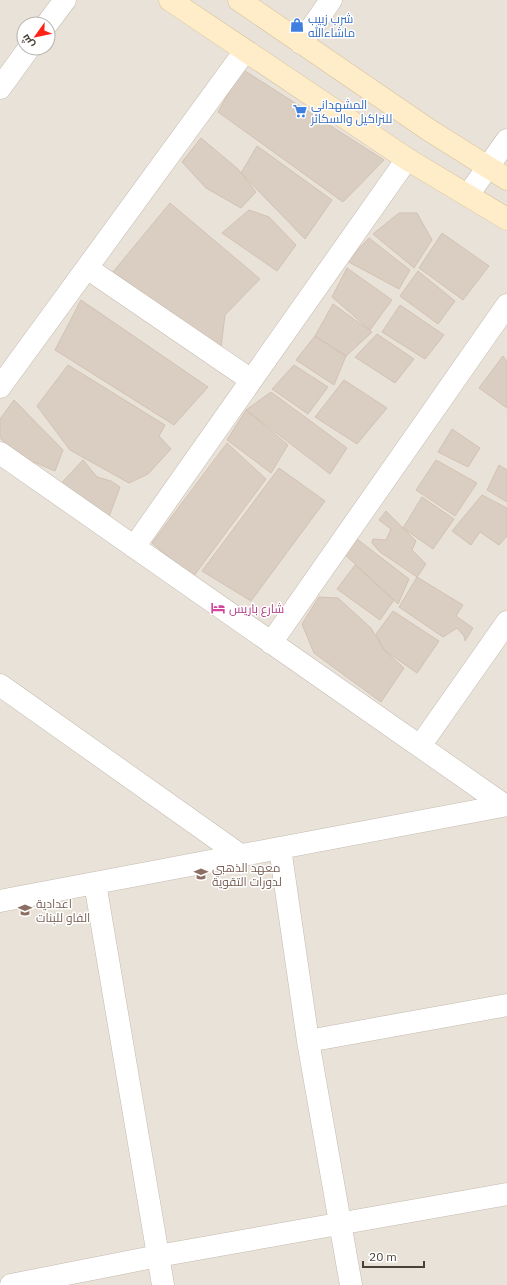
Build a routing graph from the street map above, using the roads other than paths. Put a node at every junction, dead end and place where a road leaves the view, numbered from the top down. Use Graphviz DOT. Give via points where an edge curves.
graph roads {
  1 [pos="65,0"];
  2 [pos="170,0"];
  3 [pos="239,0"];
  4 [pos="331,0"];
  5 [pos="53,16"];
  6 [pos="301,43"];
  7 [pos="245,51"];
  8 [pos="23,56"];
  9 [pos="0,88"];
  10 [pos="507,140"];
  11 [pos="407,159"];
  12 [pos="487,167"];
  13 [pos="507,179"];
  14 [pos="468,195"];
  15 [pos="507,219"];
  16 [pos="87,268"];
  17 [pos="507,305"];
  18 [pos="251,380"];
  19 [pos="0,386"];
  20 [pos="0,452"];
  21 [pos="134,547"];
  22 [pos="507,622"];
  23 [pos="271,643"];
  24 [pos="0,685"];
  25 [pos="420,746"];
  26 [pos="505,805"];
  27 [pos="280,848"];
  28 [pos="240,855"];
  29 [pos="95,883"];
  30 [pos="0,901"];
  31 [pos="507,1005"];
  32 [pos="308,1041"];
  33 [pos="507,1194"];
  34 [pos="341,1223"];
  35 [pos="158,1256"];
  36 [pos="11,1285"];
  37 [pos="163,1285"];
  38 [pos="351,1285"];
  1 -- 5 [label="street"];
  2 -- 7 [label="street"];
  3 -- 6 [label="street"];
  4 -- 6 [label="street"];
  6 -- 12 [label="street"];
  7 -- 11 [label="street"];
  7 -- 16 [label="street"];
  8 -- 9 [label="street"];
  10 -- 12 [label="street"];
  11 -- 14 [label="street"];
  11 -- 18 [label="street"];
  12 -- 13 [label="street"];
  12 -- 14 [label="street"];
  14 -- 15 [label="street"];
  16 -- 18 [label="street"];
  16 -- 19 [label="street"];
  17 -- 23 [label="street"];
  18 -- 21 [label="street"];
  20 -- 21 [label="street"];
  21 -- 23 [label="street"];
  22 -- 25 [label="street"];
  23 -- 25 [label="street"];
  24 -- 28 [label="street"];
  25 -- 26 [label="street"];
  26 -- 27 [label="street"];
  27 -- 28 [label="street"];
  27 -- 32 [label="street"];
  28 -- 29 [label="street"];
  29 -- 30 [label="street"];
  29 -- 35 [label="street"];
  31 -- 32 [label="street"];
  32 -- 34 [label="street"];
  33 -- 34 [label="street"];
  34 -- 35 [label="street"];
  34 -- 38 [label="street"];
  35 -- 36 [label="street"];
  35 -- 37 [label="street"];
}
